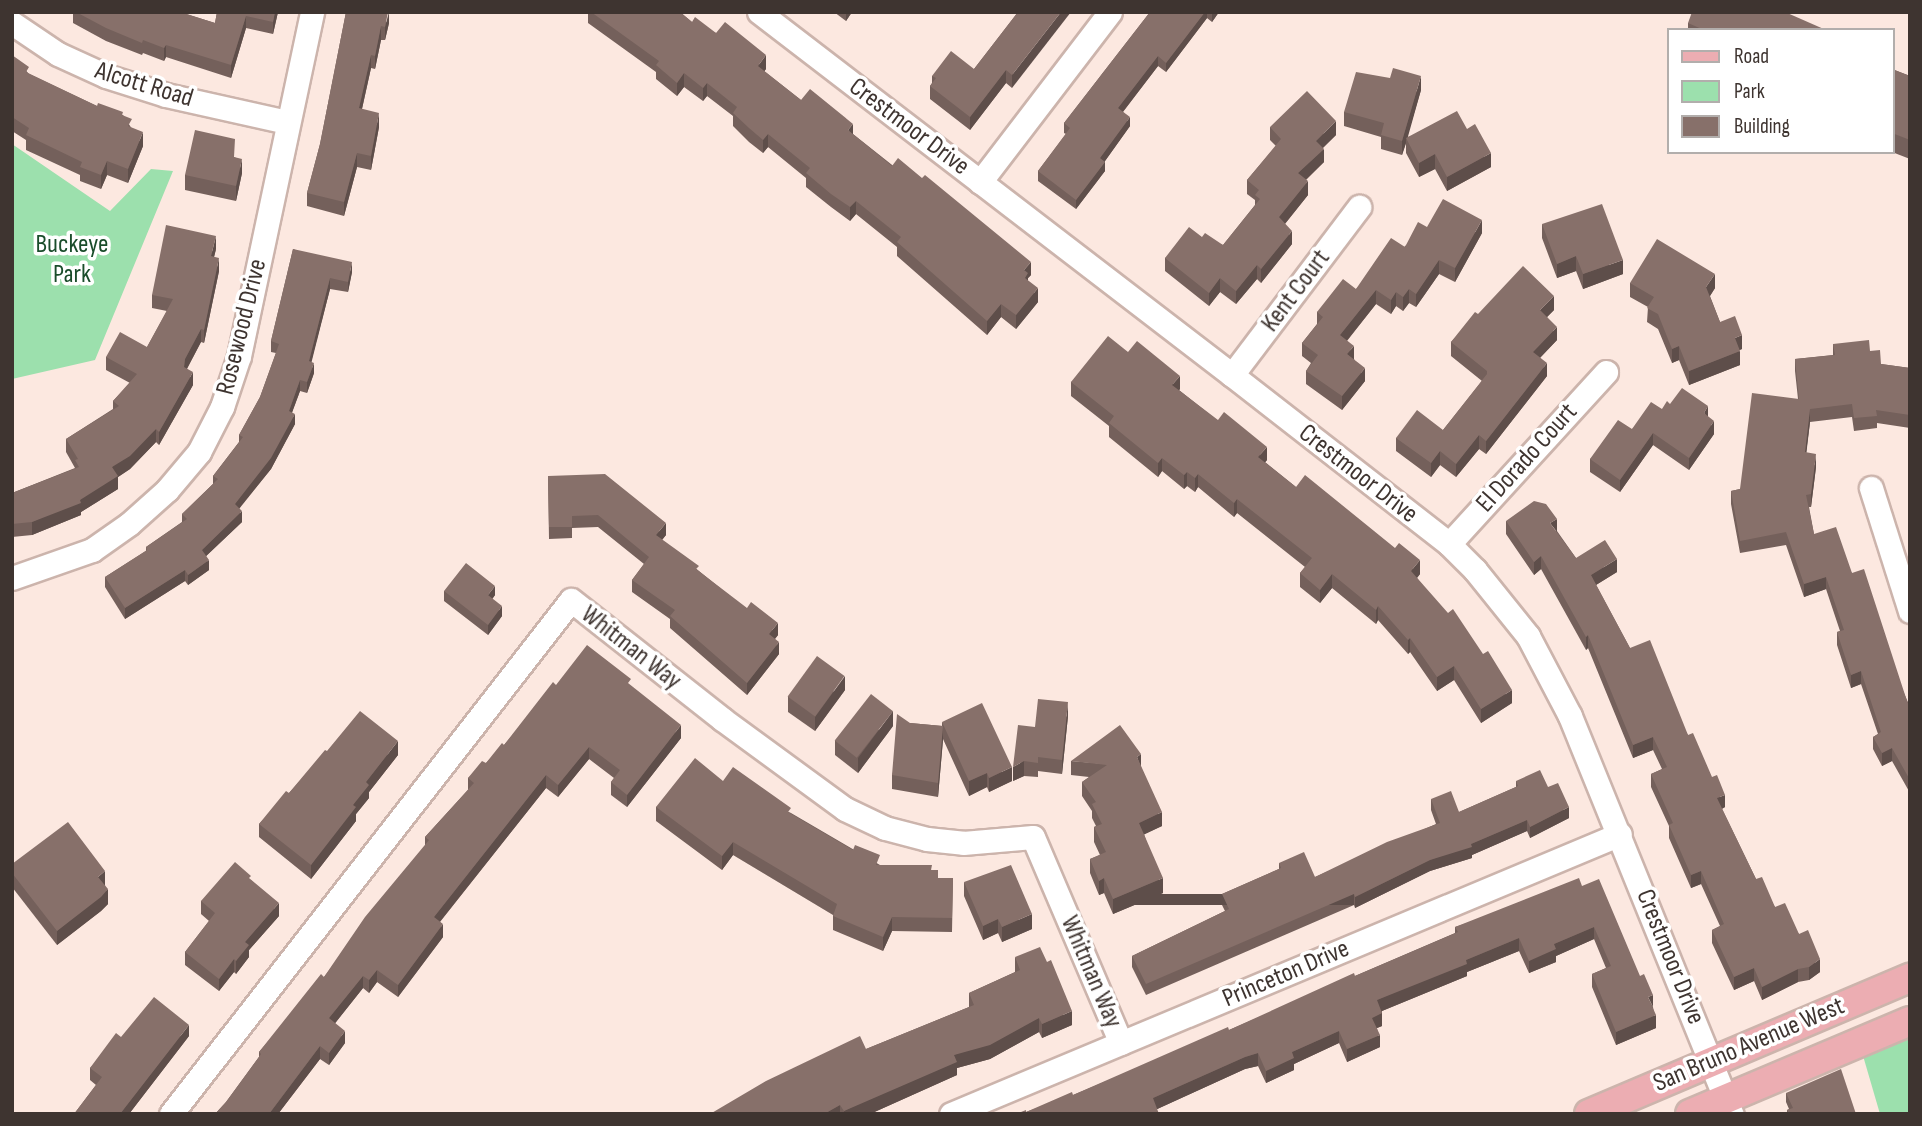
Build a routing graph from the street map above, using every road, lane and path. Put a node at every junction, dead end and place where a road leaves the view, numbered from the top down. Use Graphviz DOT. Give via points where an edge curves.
graph roads {
  1 [pos="312,12"];
  2 [pos="759,12"];
  3 [pos="1110,12"];
  4 [pos="12,23"];
  5 [pos="287,122"];
  6 [pos="980,182"];
  7 [pos="1359,207"];
  8 [pos="1605,372"];
  9 [pos="1232,375"];
  10 [pos="1871,488"];
  11 [pos="1449,544"];
  12 [pos="12,578"];
  13 [pos="1910,611"];
  14 [pos="1620,834"];
  15 [pos="1910,978"];
  16 [pos="1910,1021"];
  17 [pos="1121,1043"];
  18 [pos="1712,1060"];
  19 [pos="1729,1106"];
  20 [pos="172,1114"];
  21 [pos="951,1114"];
  22 [pos="1589,1114"];
  23 [pos="1690,1114"];
  1 -- 5 [label="street, Rosewood Drive"];
  2 -- 6 [label="street, Crestmoor Drive"];
  3 -- 6 [label="street"];
  4 -- 5 [label="street, Alcott Road" via="58,54 107,76 166,96"];
  5 -- 12 [label="street, Rosewood Drive" via="239,356 222,407 199,452 167,490 92,550"];
  6 -- 9 [label="street, Crestmoor Drive"];
  7 -- 9 [label="street, Kent Court"];
  8 -- 11 [label="street, El Dorado Court"];
  9 -- 11 [label="street, Crestmoor Drive"];
  10 -- 13 [label="street"];
  11 -- 14 [label="street, Crestmoor Drive" via="1528,636 1570,716"];
  14 -- 17 [label="street, Princeton Drive"];
  14 -- 18 [label="street, Crestmoor Drive"];
  15 -- 18 [label="main road, San Bruno Avenue West"];
  16 -- 19 [label="main road, San Bruno Avenue West"];
  17 -- 20 [label="street, Whitman Way" via="1033,837 963,843 927,839 885,828 845,809 570,600"];
  17 -- 21 [label="street, Princeton Drive"];
  18 -- 19 [label="street, Crestmoor Drive"];
  18 -- 22 [label="main road, San Bruno Avenue West"];
  19 -- 23 [label="main road, San Bruno Avenue West"];
}
